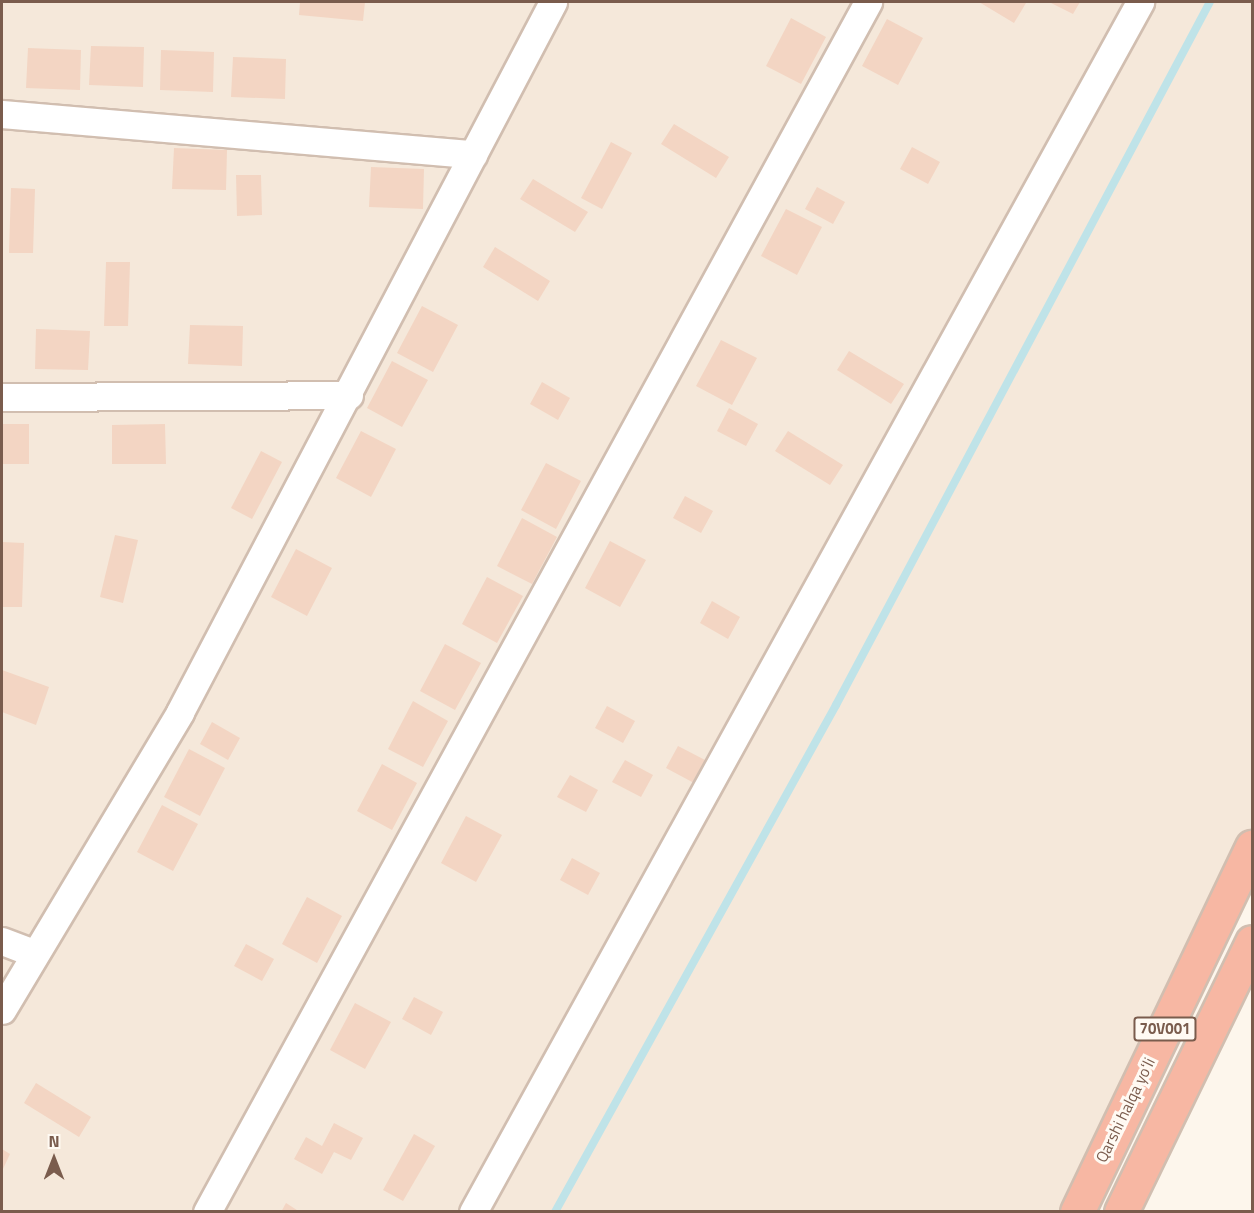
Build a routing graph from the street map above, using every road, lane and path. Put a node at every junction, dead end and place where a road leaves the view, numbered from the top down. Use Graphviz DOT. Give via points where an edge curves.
graph roads {
  1 [pos="553,2"];
  2 [pos="868,2"];
  3 [pos="1140,2"];
  4 [pos="2,114"];
  5 [pos="473,154"];
  6 [pos="349,395"];
  7 [pos="2,397"];
  8 [pos="1252,847"];
  9 [pos="2,941"];
  10 [pos="1252,942"];
  11 [pos="34,953"];
  12 [pos="2,1010"];
  13 [pos="207,1212"];
  14 [pos="473,1212"];
  15 [pos="1077,1212"];
  16 [pos="1121,1212"];
  1 -- 5 [label="street"];
  2 -- 13 [label="street"];
  3 -- 14 [label="street"];
  4 -- 5 [label="street"];
  5 -- 6 [label="street"];
  6 -- 7 [label="street"];
  6 -- 11 [label="street" via="180,712"];
  8 -- 15 [label="highway, Qarshi halqa yoʻli / 70V001"];
  9 -- 11 [label="street"];
  10 -- 16 [label="highway, 70V001"];
  11 -- 12 [label="street"];
}
